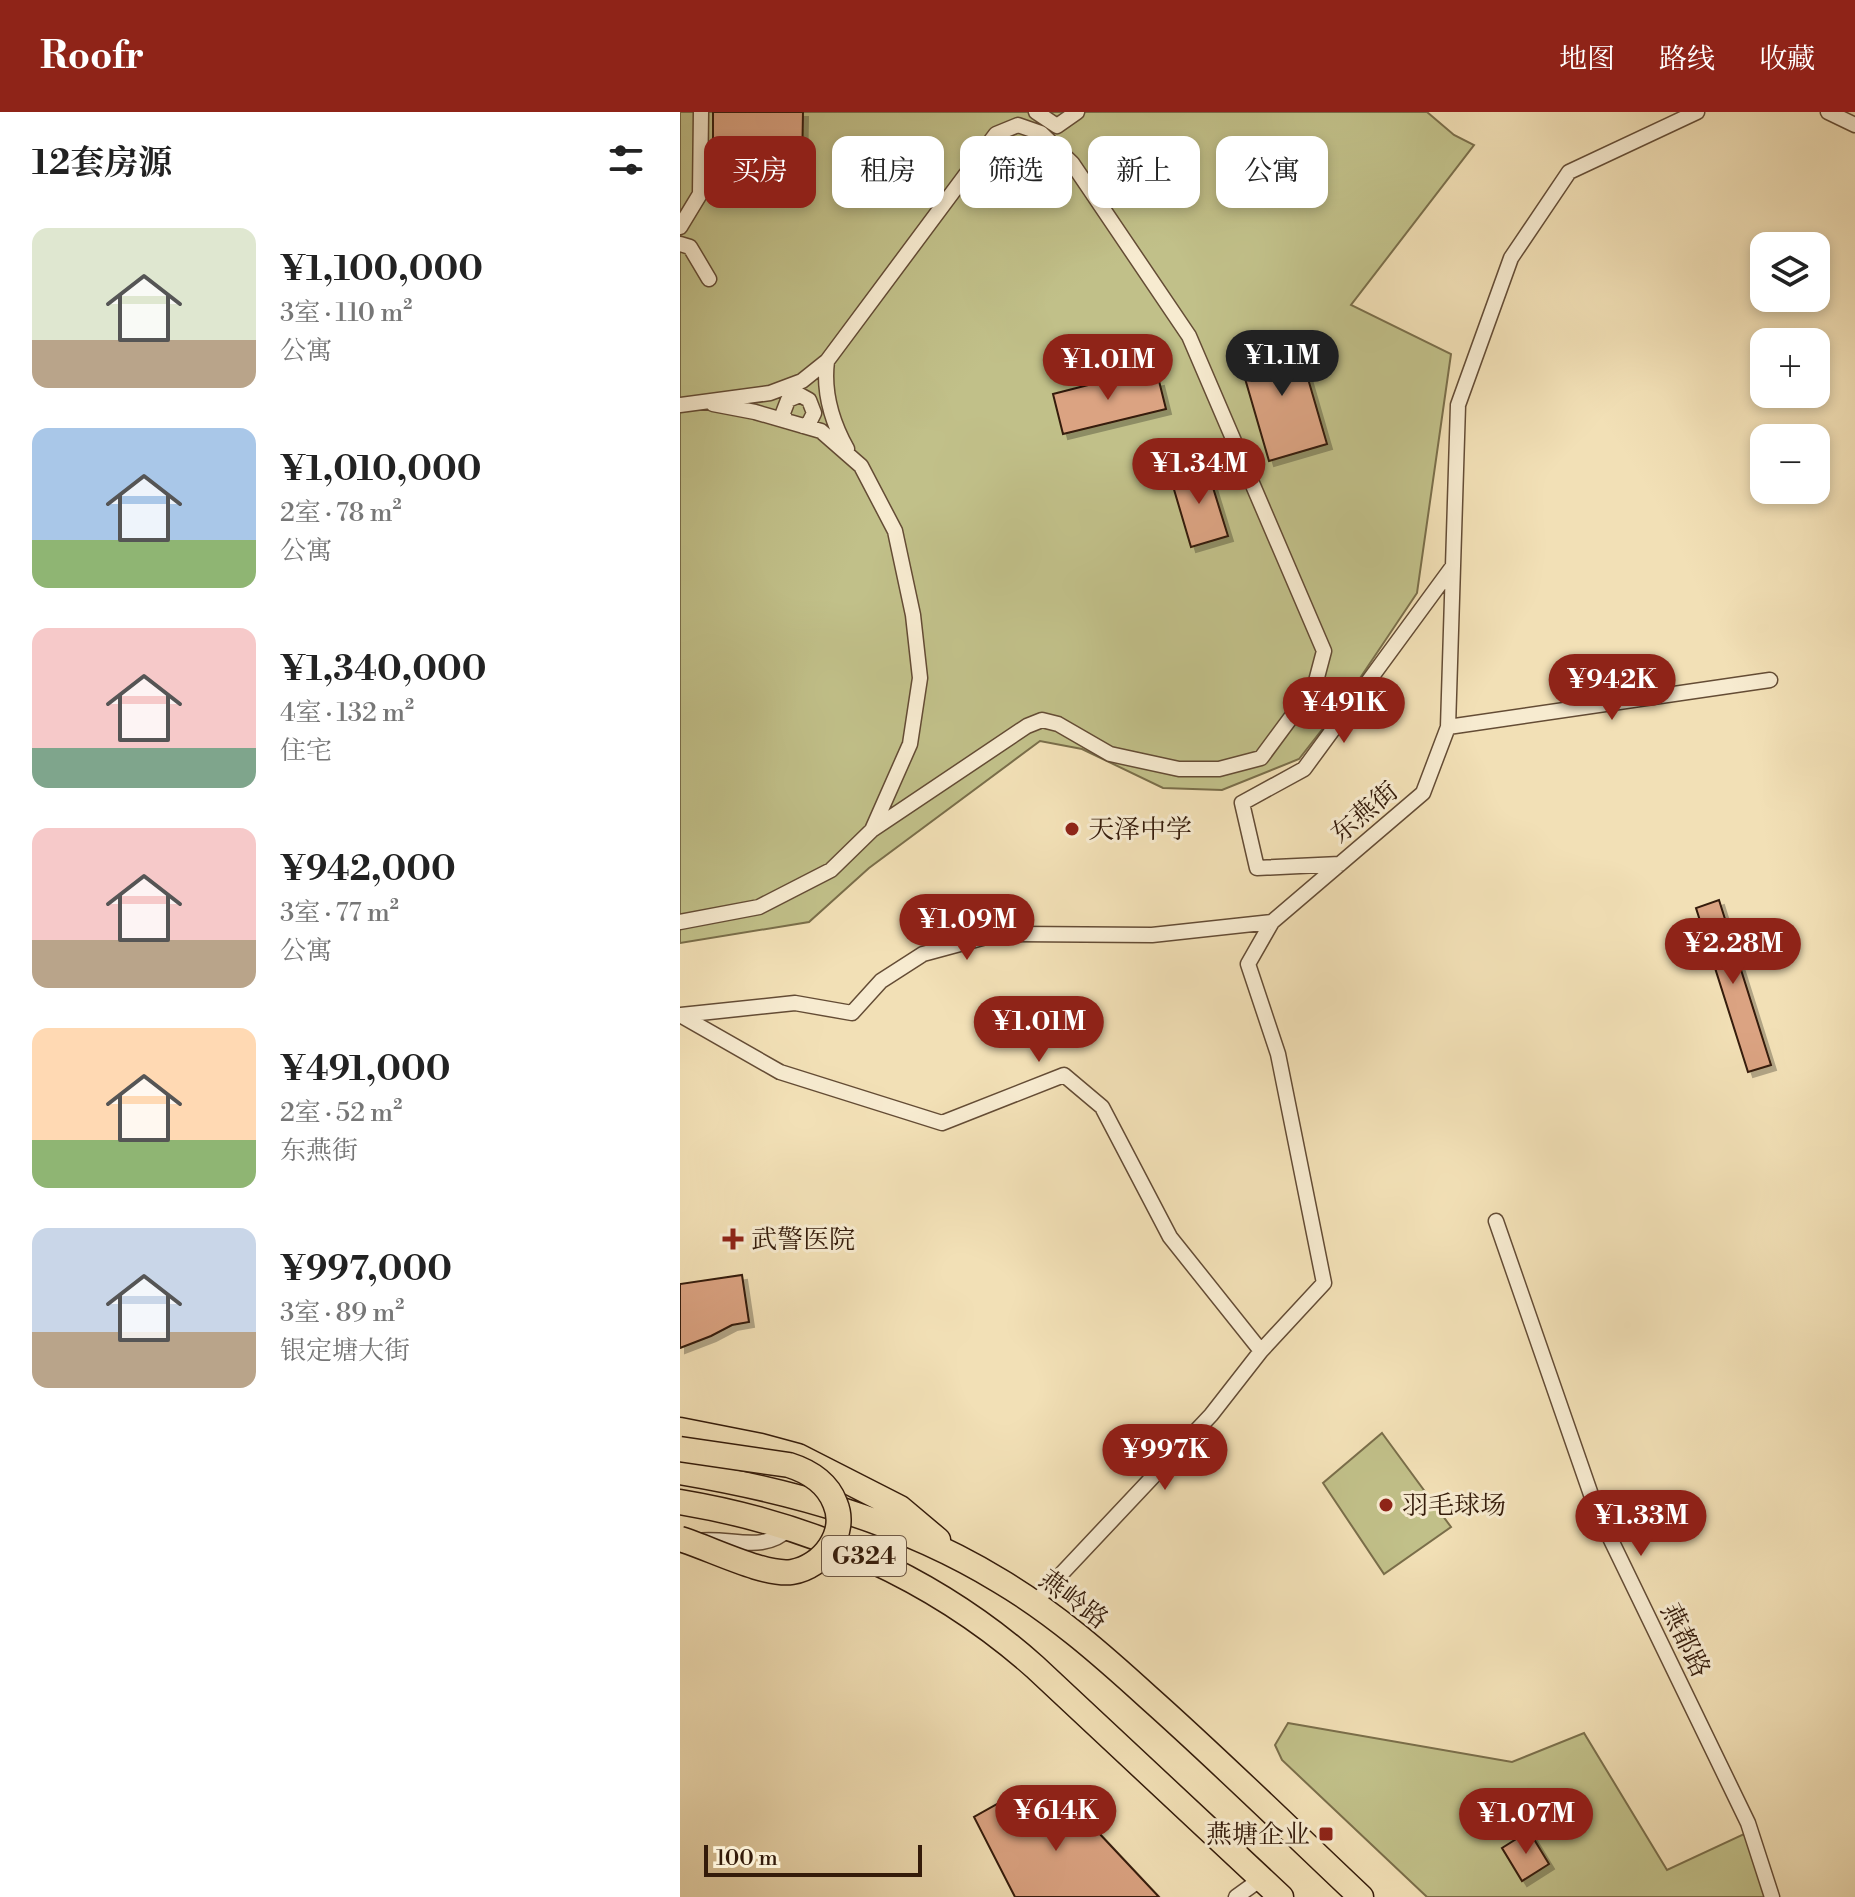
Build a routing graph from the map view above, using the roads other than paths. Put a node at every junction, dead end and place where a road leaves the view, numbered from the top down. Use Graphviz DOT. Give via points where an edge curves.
graph roads {
  1 [pos="701,112"];
  2 [pos="1036,112"];
  3 [pos="1077,112"];
  4 [pos="1697,112"];
  5 [pos="1828,112"];
  6 [pos="1855,125"];
  7 [pos="680,227"];
  8 [pos="680,244"];
  9 [pos="709,279"];
  10 [pos="827,361"];
  11 [pos="792,392"];
  12 [pos="698,401"];
  13 [pos="680,405"];
  14 [pos="786,421"];
  15 [pos="803,426"];
  16 [pos="851,458"];
  17 [pos="1454,565"];
  18 [pos="1770,680"];
  19 [pos="1448,727"];
  20 [pos="872,830"];
  21 [pos="1340,864"];
  22 [pos="680,922"];
  23 [pos="1272,922"];
  24 [pos="680,1015"];
  25 [pos="1496,1221"];
  26 [pos="1261,1351"];
  27 [pos="680,1430"];
  28 [pos="680,1449"];
  29 [pos="680,1472"];
  30 [pos="680,1502"];
  31 [pos="790,1528"];
  32 [pos="680,1541"];
  33 [pos="954,1555"];
  34 [pos="1034,1603"];
  35 [pos="1261,1879"];
  36 [pos="1236,1897"];
  37 [pos="1281,1897"];
  38 [pos="1361,1897"];
  39 [pos="1772,1897"];
  1 -- 7 [label="street" via="700,194"];
  2 -- 3 [label="street" via="1057,126"];
  4 -- 17 [label="street, 东燕街" via="1569,172 1511,258 1458,405"];
  5 -- 6 [label="street"];
  8 -- 9 [label="street" via="690,247"];
  10 -- 11 [label="street"];
  10 -- 16 [label="street" via="832,414"];
  10 -- 20 [label="street" via="996,134 1018,125 1041,133 1072,163 1189,336 1324,651 1315,685 1261,758 1219,769 1179,769 1110,754 1042,720"];
  11 -- 12 [label="street"];
  11 -- 14 [label="street" via="783,413"];
  11 -- 15 [label="street" via="809,400 814,413"];
  12 -- 13 [label="street"];
  12 -- 14 [label="street"];
  14 -- 15 [label="street"];
  15 -- 16 [label="street" via="821,431"];
  16 -- 20 [label="street" via="861,466 895,531 920,678 910,744"];
  17 -- 19 [label="street, 东燕街"];
  17 -- 21 [label="street" via="1304,769 1242,803 1257,868"];
  18 -- 19 [label="street"];
  19 -- 21 [label="street, 东燕街" via="1423,793"];
  20 -- 22 [label="street" via="831,870 775,901 742,913"];
  21 -- 23 [label="street, 东燕街"];
  23 -- 24 [label="street" via="1152,935 997,934 923,954 881,981 852,1013 795,1003"];
  23 -- 26 [label="street, 东燕街" via="1248,964 1278,1054 1324,1283"];
  24 -- 26 [label="street" via="780,1072 942,1123 1064,1075 1102,1107 1170,1237"];
  25 -- 39 [label="street, 燕都路" via="1596,1509 1748,1823"];
  26 -- 34 [label="street" via="1211,1415"];
  27 -- 33 [label="highway" via="810,1462 900,1508"];
  28 -- 32 [label="highway, bridge" via="804,1470 827,1488 838,1514 835,1539 827,1551 806,1568 791,1572 761,1568"];
  29 -- 33 [label="highway, 燕岭路 / G324" via="770,1488 851,1512"];
  30 -- 31 [label="highway, G324"];
  31 -- 32 [label="street" via="768,1542"];
  31 -- 35 [label="highway, G324" via="890,1568 997,1635"];
  33 -- 34 [label="highway, 燕岭路 / G324"];
  34 -- 38 [label="highway, 燕岭路 / G324" via="1178,1723"];
  35 -- 36 [label="street"];
  35 -- 37 [label="highway, G324"];
}
